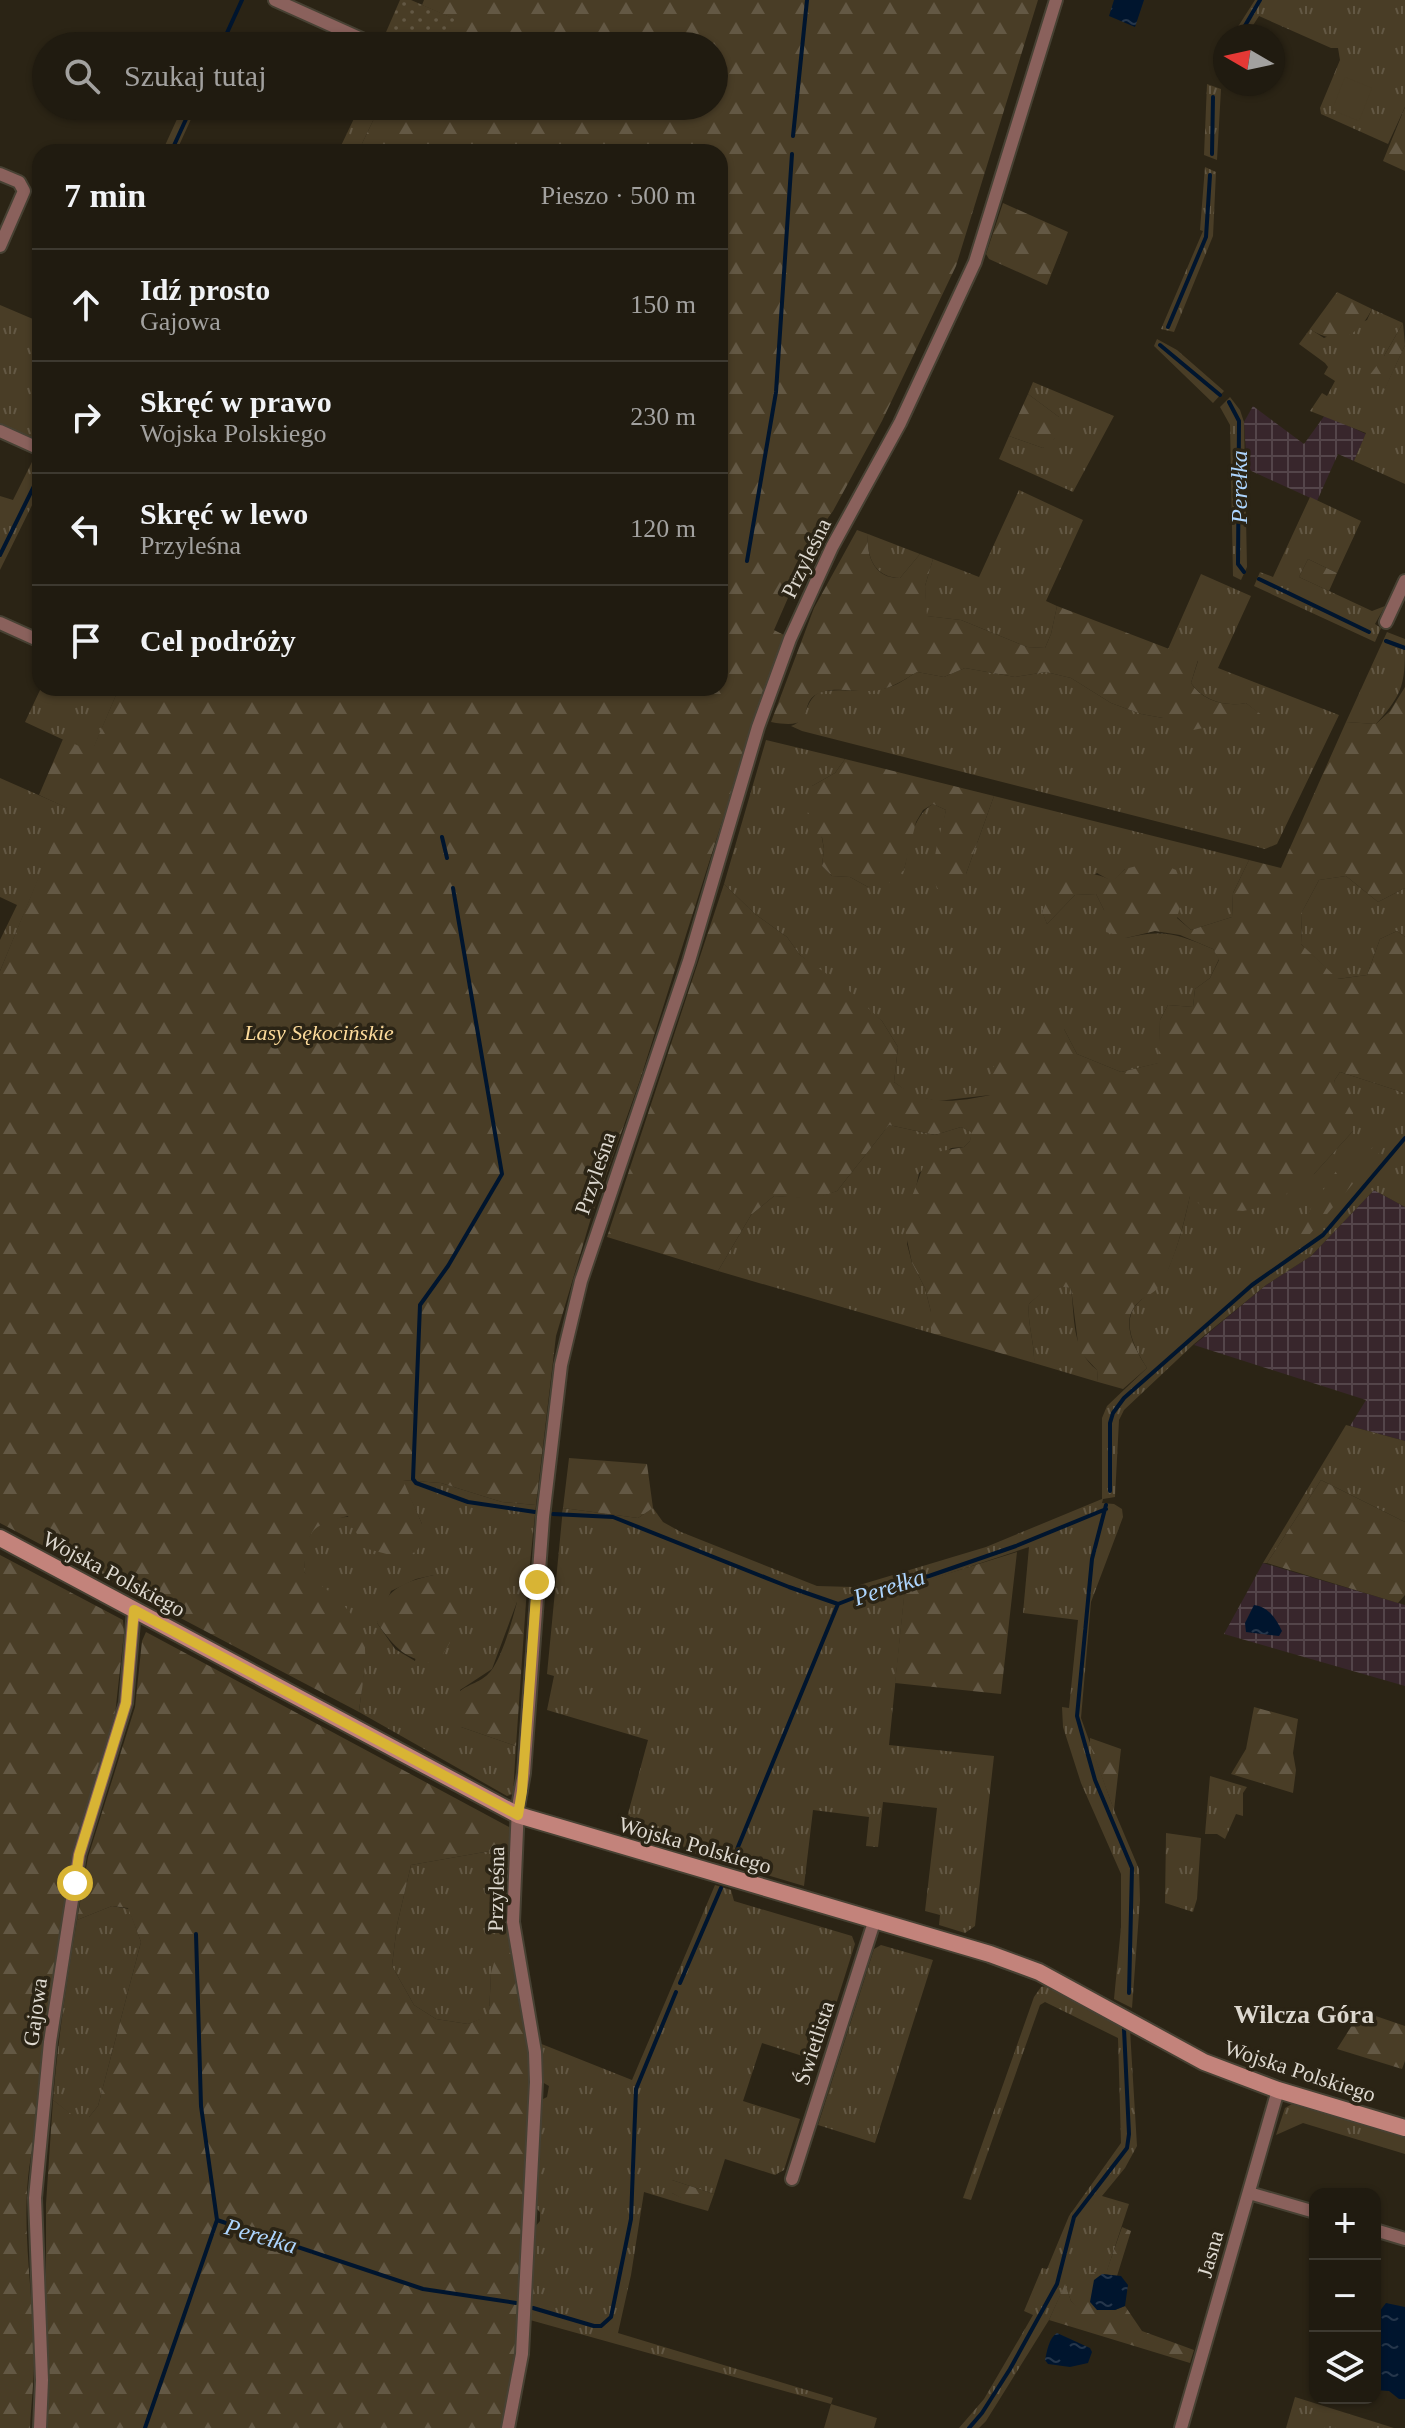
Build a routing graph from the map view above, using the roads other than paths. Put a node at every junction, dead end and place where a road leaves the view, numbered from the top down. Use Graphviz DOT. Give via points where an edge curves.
graph roads {
  1 [pos="275,0"];
  2 [pos="1056,0"];
  3 [pos="346,32"];
  4 [pos="0,174"];
  5 [pos="0,246"];
  6 [pos="0,431"];
  7 [pos="32,445"];
  8 [pos="1405,581"];
  9 [pos="1386,622"];
  10 [pos="0,623"];
  11 [pos="32,637"];
  12 [pos="0,1538"];
  13 [pos="134,1610"];
  14 [pos="518,1815"];
  15 [pos="875,1919"];
  16 [pos="1278,2090"];
  17 [pos="1405,2128"];
  18 [pos="792,2179"];
  19 [pos="1249,2193"];
  20 [pos="1309,2210"];
  21 [pos="1381,2232"];
  22 [pos="1405,2239"];
  23 [pos="40,2428"];
  24 [pos="508,2428"];
  25 [pos="1181,2428"];
  1 -- 3 [label="street"];
  2 -- 14 [label="street, Przyleśna" via="975,262 790,639 581,1281 561,1365 543,1517"];
  4 -- 5 [label="street" via="19,182 24,191"];
  6 -- 7 [label="street"];
  8 -- 9 [label="street"];
  10 -- 11 [label="street"];
  12 -- 13 [label="street, Wojska Polskiego"];
  13 -- 14 [label="street, Wojska Polskiego"];
  13 -- 23 [label="street, Gajowa" via="126,1703 79,1855 50,2042 35,2180"];
  14 -- 15 [label="street, Wojska Polskiego"];
  14 -- 24 [label="street, Przyleśna" via="514,1933 536,2082 522,2354"];
  15 -- 16 [label="street, Wojska Polskiego" via="1039,1972 1204,2062"];
  15 -- 18 [label="street, Świetlista"];
  16 -- 17 [label="street, Wojska Polskiego"];
  16 -- 19 [label="street, Jasna"];
  19 -- 20 [label="street"];
  19 -- 25 [label="street, Jasna"];
  21 -- 22 [label="street"];
}
